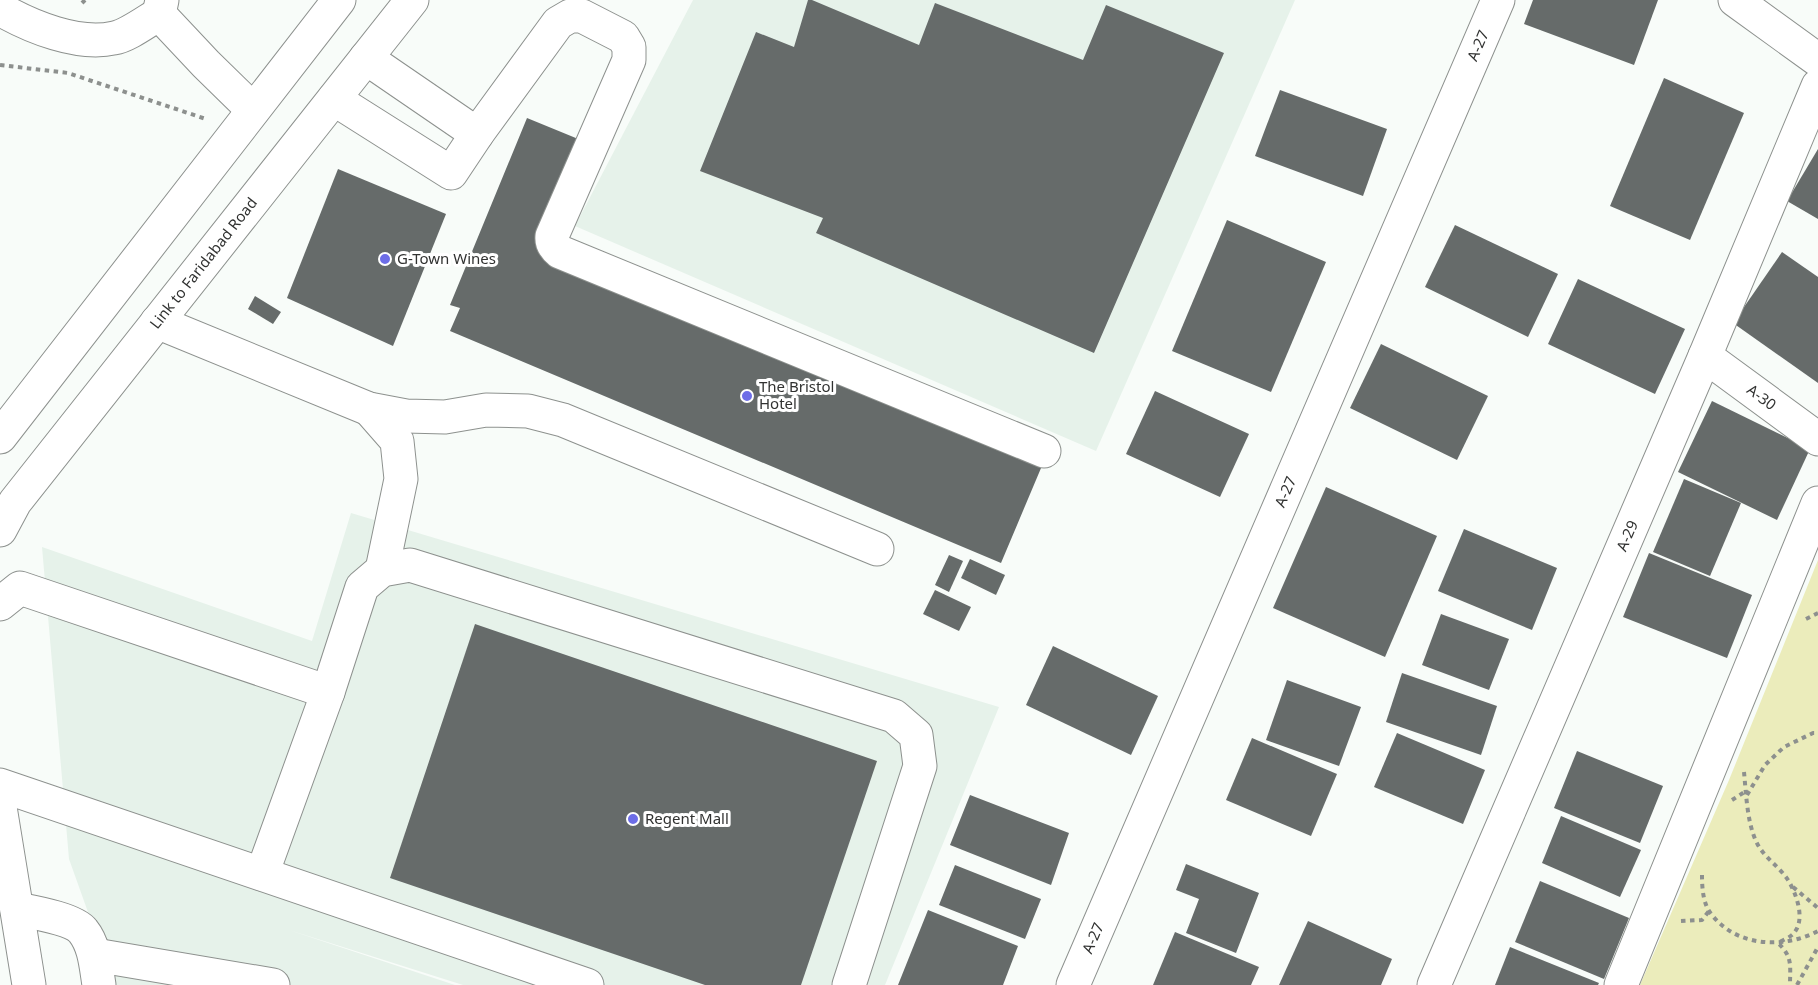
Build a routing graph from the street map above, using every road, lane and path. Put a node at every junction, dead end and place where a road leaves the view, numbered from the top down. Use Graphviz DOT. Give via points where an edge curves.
graph roads {
  1 [pos="339,0"];
  2 [pos="412,0"];
  3 [pos="1498,0"];
  4 [pos="1735,0"];
  5 [pos="160,7"];
  6 [pos="0,9"];
  7 [pos="366,58"];
  8 [pos="1818,60"];
  9 [pos="0,65"];
  10 [pos="1818,86"];
  11 [pos="334,99"];
  12 [pos="246,120"];
  13 [pos="477,134"];
  14 [pos="157,322"];
  15 [pos="1705,356"];
  16 [pos="369,409"];
  17 [pos="0,436"];
  18 [pos="1818,439"];
  19 [pos="1044,452"];
  20 [pos="1818,503"];
  21 [pos="0,530"];
  22 [pos="876,549"];
  23 [pos="382,570"];
  24 [pos="0,604"];
  25 [pos="1818,613"];
  26 [pos="1806,619"];
  27 [pos="328,692"];
  28 [pos="1818,733"];
  29 [pos="1744,768"];
  30 [pos="0,785"];
  31 [pos="1747,796"];
  32 [pos="0,807"];
  33 [pos="1702,866"];
  34 [pos="262,874"];
  35 [pos="1790,884"];
  36 [pos="1818,908"];
  37 [pos="17,909"];
  38 [pos="1710,911"];
  39 [pos="1674,919"];
  40 [pos="1818,932"];
  41 [pos="1778,943"];
  42 [pos="1818,947"];
  43 [pos="97,970"];
  44 [pos="29,985"];
  45 [pos="273,985"];
  46 [pos="587,985"];
  47 [pos="849,985"];
  48 [pos="1073,985"];
  49 [pos="1434,985"];
  50 [pos="1621,985"];
  51 [pos="1790,985"];
  52 [pos="1797,985"];
  1 -- 12 [label="street"];
  2 -- 7 [label="street, Link to Faridabad Road"];
  3 -- 48 [label="street, A-27"];
  4 -- 8 [label="street"];
  5 -- 6 [label="street" via="116,38 80,40"];
  5 -- 12 [label="street"];
  7 -- 11 [label="street, Link to Faridabad Road"];
  7 -- 13 [label="street"];
  9 -- 12 [label="path" via="68,73"];
  10 -- 15 [label="street, A-29"];
  11 -- 13 [label="street" via="451,173"];
  11 -- 14 [label="street, Link to Faridabad Road"];
  12 -- 17 [label="street"];
  13 -- 19 [label="street" via="558,22 582,16 623,37 630,60 552,237 555,248"];
  14 -- 16 [label="street"];
  14 -- 21 [label="street, Link to Faridabad Road" via="15,502"];
  15 -- 18 [label="street, A-30"];
  15 -- 49 [label="street, A-29"];
  16 -- 22 [label="street" via="406,416 445,417 486,410 528,411 563,420"];
  16 -- 23 [label="street" via="397,441 401,479"];
  20 -- 50 [label="street"];
  23 -- 27 [label="street" via="362,587"];
  23 -- 47 [label="street" via="410,566 466,583 894,716 916,735 920,766"];
  24 -- 27 [label="street" via="20,588"];
  25 -- 26 [label="path"];
  27 -- 34 [label="street"];
  28 -- 31 [label="path" via="1784,747 1765,765"];
  29 -- 31 [label="path"];
  30 -- 34 [label="street"];
  31 -- 35 [label="path" via="1755,839"];
  32 -- 37 [label="street"];
  33 -- 38 [label="path" via="1703,894"];
  34 -- 46 [label="street"];
  35 -- 36 [label="path"];
  35 -- 41 [label="path" via="1798,902 1799,920 1794,932"];
  37 -- 43 [label="street" via="58,918 83,929"];
  37 -- 44 [label="street"];
  38 -- 39 [label="path" via="1702,920"];
  38 -- 41 [label="path" via="1735,934"];
  40 -- 41 [label="path"];
  41 -- 51 [label="path" via="1790,958"];
  42 -- 52 [label="path"];
  43 -- 45 [label="street"];
}
